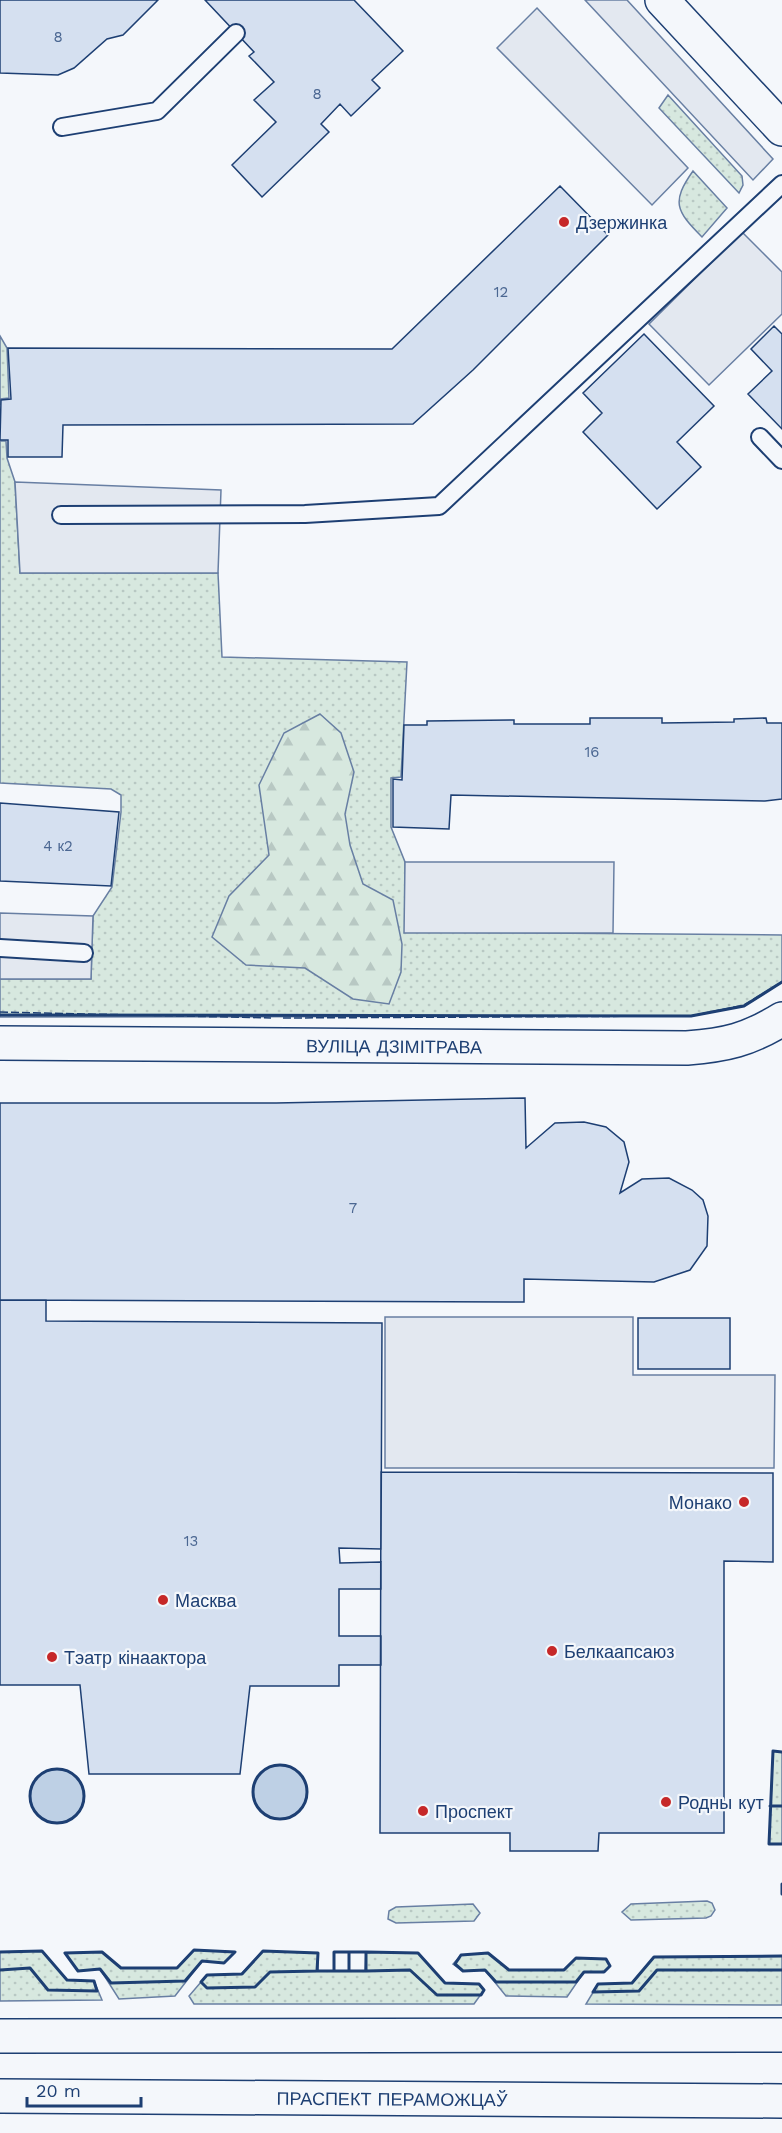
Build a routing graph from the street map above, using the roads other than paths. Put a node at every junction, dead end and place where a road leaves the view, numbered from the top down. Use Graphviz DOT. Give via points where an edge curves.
graph roads {
  1 [pos="662,0"];
  2 [pos="236,33"];
  3 [pos="62,127"];
  4 [pos="782,129"];
  5 [pos="782,184"];
  6 [pos="760,437"];
  7 [pos="782,460"];
  8 [pos="61,514"];
  9 [pos="0,948"];
  10 [pos="84,953"];
  11 [pos="782,1019"];
  12 [pos="0,1043"];
  13 [pos="782,2035"];
  14 [pos="0,2036"];
  15 [pos="0,2096"];
  16 [pos="782,2101"];
  1 -- 4 [label="main road"];
  2 -- 3 [label="lane" via="157,111"];
  5 -- 8 [label="lane" via="439,506 305,514"];
  6 -- 7 [label="lane"];
  9 -- 10 [label="lane"];
  11 -- 12 [label="main road, ВУЛІЦА ДЗІМІТРАВА" via="749,1038 726,1045 687,1048"];
  13 -- 14 [label="main road"];
  15 -- 16 [label="main road, ПРАСПЕКТ ПЕРАМОЖЦАЎ"];
}
